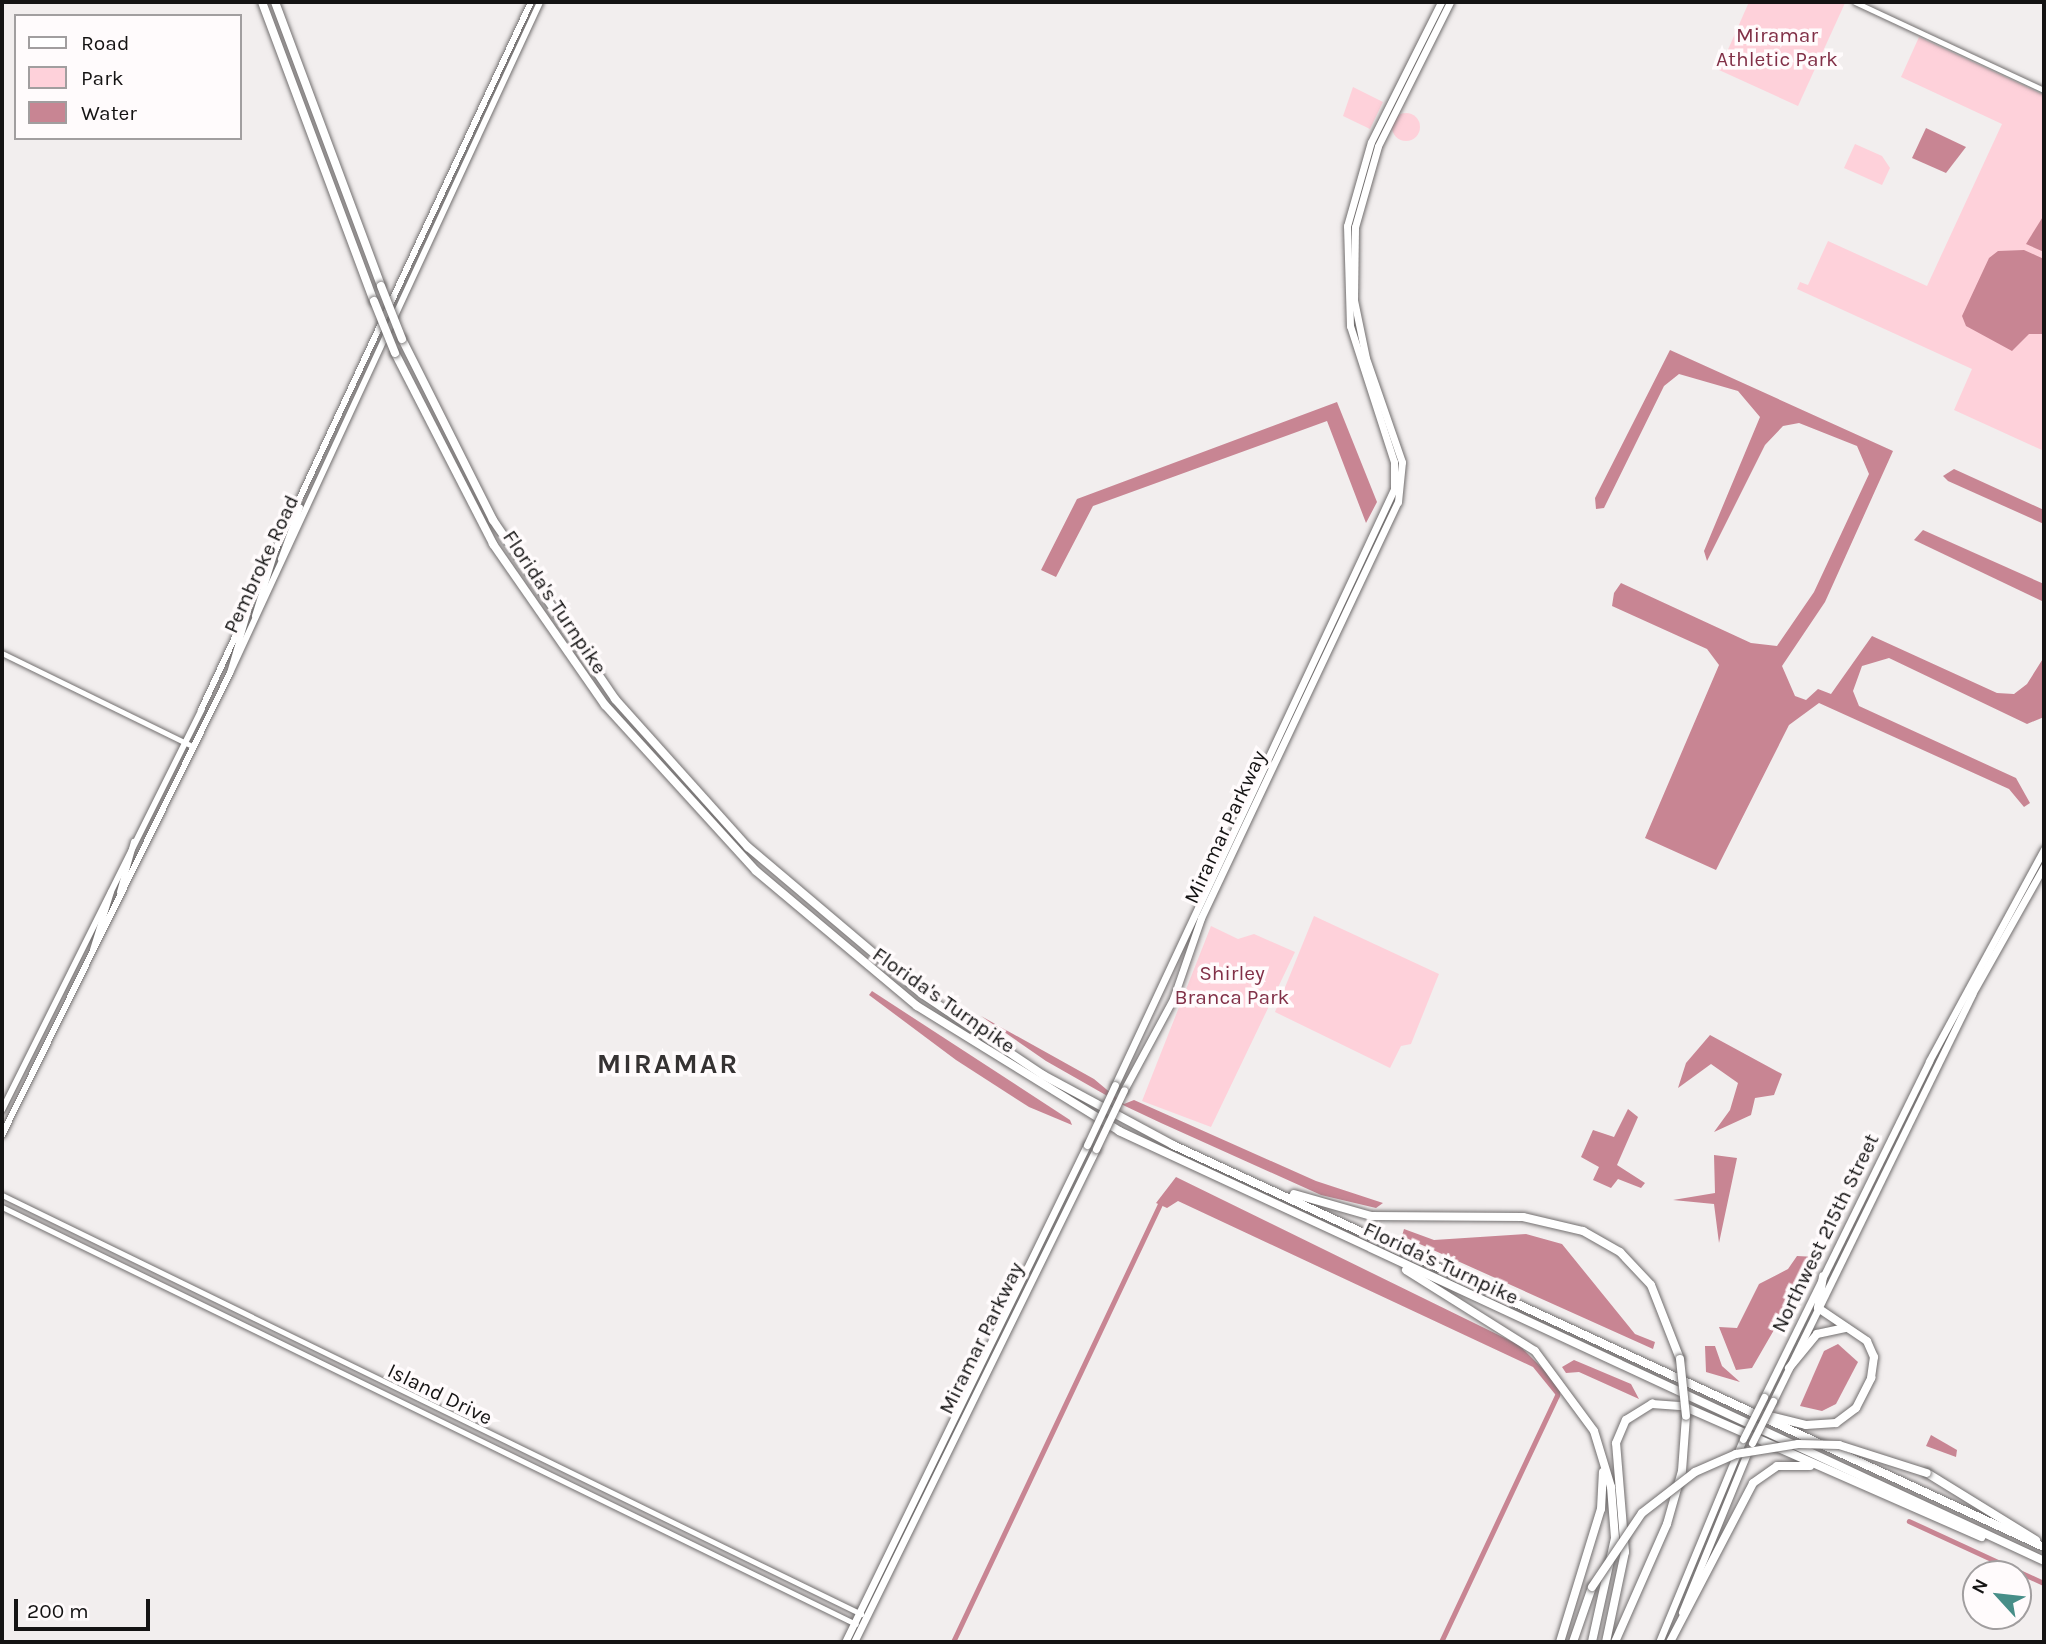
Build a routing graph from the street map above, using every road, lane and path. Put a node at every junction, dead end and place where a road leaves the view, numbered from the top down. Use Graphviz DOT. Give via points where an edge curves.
graph roads {
  1 [pos="262,2"];
  2 [pos="275,2"];
  3 [pos="531,2"];
  4 [pos="1441,2"];
  5 [pos="1449,2"];
  6 [pos="1855,2"];
  7 [pos="538,4"];
  8 [pos="501,66"];
  9 [pos="2044,90"];
  10 [pos="488,113"];
  11 [pos="303,491"];
  12 [pos="274,553"];
  13 [pos="281,563"];
  14 [pos="248,610"];
  15 [pos="255,618"];
  16 [pos="2,653"];
  17 [pos="230,673"];
  18 [pos="183,742"];
  19 [pos="192,746"];
  20 [pos="134,842"];
  21 [pos="2044,849"];
  22 [pos="2044,866"];
  23 [pos="112,887"];
  24 [pos="120,894"];
  25 [pos="93,950"];
  26 [pos="2,1110"];
  27 [pos="2,1135"];
  28 [pos="1284,1192"];
  29 [pos="2,1195"];
  30 [pos="2,1207"];
  31 [pos="1373,1251"];
  32 [pos="1823,1276"];
  33 [pos="1818,1308"];
  34 [pos="1851,1329"];
  35 [pos="1789,1368"];
  36 [pos="1573,1395"];
  37 [pos="1754,1414"];
  38 [pos="1816,1466"];
  39 [pos="2044,1546"];
  40 [pos="2015,1548"];
  41 [pos="2044,1561"];
  42 [pos="863,1615"];
  43 [pos="858,1625"];
  44 [pos="845,1642"];
  45 [pos="855,1642"];
  46 [pos="1560,1642"];
  47 [pos="1573,1642"];
  48 [pos="1592,1642"];
  49 [pos="1606,1642"];
  50 [pos="1615,1642"];
  51 [pos="1659,1642"];
  52 [pos="1670,1642"];
  1 -- 31 [label="highway, Florida's Turnpike, bridge" via="395,353 472,508 554,636 660,771 779,893 901,993 1032,1082 1119,1131"];
  2 -- 28 [label="highway, Florida's Turnpike, bridge" via="402,339 460,460 544,601 642,733 748,847 859,946 999,1048 1135,1126"];
  3 -- 8 [label="main road, Pembroke Road"];
  4 -- 42 [label="main road, Miramar Parkway, bridge" via="1371,142 1347,226 1350,326 1394,462 1394,489"];
  5 -- 42 [label="main road, Miramar Parkway, bridge" via="1378,146 1355,227 1356,312 1402,462 1398,502 1201,918 1168,1009"];
  6 -- 9 [label="street"];
  7 -- 10 [label="main road, Pembroke Road"];
  8 -- 10 [label="main road"];
  8 -- 11 [label="main road, Pembroke Road"];
  10 -- 13 [label="main road, Pembroke Road"];
  11 -- 12 [label="main road, Pembroke Road"];
  11 -- 13 [label="main road"];
  12 -- 14 [label="main road, Pembroke Road"];
  12 -- 15 [label="main road"];
  13 -- 15 [label="main road, Pembroke Road"];
  14 -- 17 [label="main road"];
  14 -- 18 [label="main road, Pembroke Road"];
  15 -- 17 [label="main road, Pembroke Road"];
  16 -- 18 [label="street"];
  17 -- 19 [label="main road, Pembroke Road"];
  18 -- 19 [label="street"];
  18 -- 20 [label="main road, Pembroke Road"];
  19 -- 24 [label="main road, Pembroke Road"];
  20 -- 23 [label="main road, Pembroke Road"];
  20 -- 24 [label="main road"];
  21 -- 32 [label="main road, Northwest 215th Street" via="1929,1061"];
  22 -- 33 [label="main road, Northwest 215th Street" via="1972,994"];
  23 -- 25 [label="main road"];
  23 -- 26 [label="main road, Pembroke Road"];
  24 -- 25 [label="main road, Pembroke Road"];
  25 -- 27 [label="main road, Pembroke Road"];
  28 -- 37 [label="highway, Florida's Turnpike"];
  28 -- 50 [label="highway, bridge" via="1371,1216 1523,1217 1583,1231 1643,1275 1667,1314 1680,1359 1686,1416 1671,1512"];
  29 -- 42 [label="street, Island Drive"];
  30 -- 43 [label="street, Island Drive"];
  31 -- 36 [label="highway" via="1508,1330"];
  31 -- 40 [label="highway, Florida's Turnpike"];
  32 -- 33 [label="highway"];
  32 -- 51 [label="main road, Northwest 215th Street, bridge" via="1743,1438"];
  33 -- 34 [label="highway"];
  33 -- 35 [label="main road, Northwest 215th Street"];
  34 -- 35 [label="highway" via="1817,1334"];
  34 -- 37 [label="highway" via="1867,1341 1875,1363 1846,1418 1814,1426"];
  35 -- 52 [label="main road, Northwest 215th Street, bridge" via="1752,1443"];
  36 -- 46 [label="highway" via="1596,1448 1604,1493"];
  36 -- 48 [label="highway" via="1594,1431 1611,1487 1612,1563"];
  37 -- 39 [label="highway, Florida's Turnpike"];
  38 -- 40 [label="highway" via="1953,1528"];
  38 -- 49 [label="highway" via="1677,1404 1652,1404 1630,1416 1615,1450 1625,1552"];
  38 -- 52 [label="highway" via="1777,1466 1753,1483"];
  39 -- 47 [label="highway, bridge" via="1927,1473 1839,1445 1798,1444 1736,1454 1695,1472 1642,1513 1592,1587"];
  40 -- 41 [label="highway, Florida's Turnpike"];
  42 -- 43 [label="main road, Miramar Parkway"];
  43 -- 44 [label="main road, Miramar Parkway"];
  43 -- 45 [label="main road, Miramar Parkway"];
}
